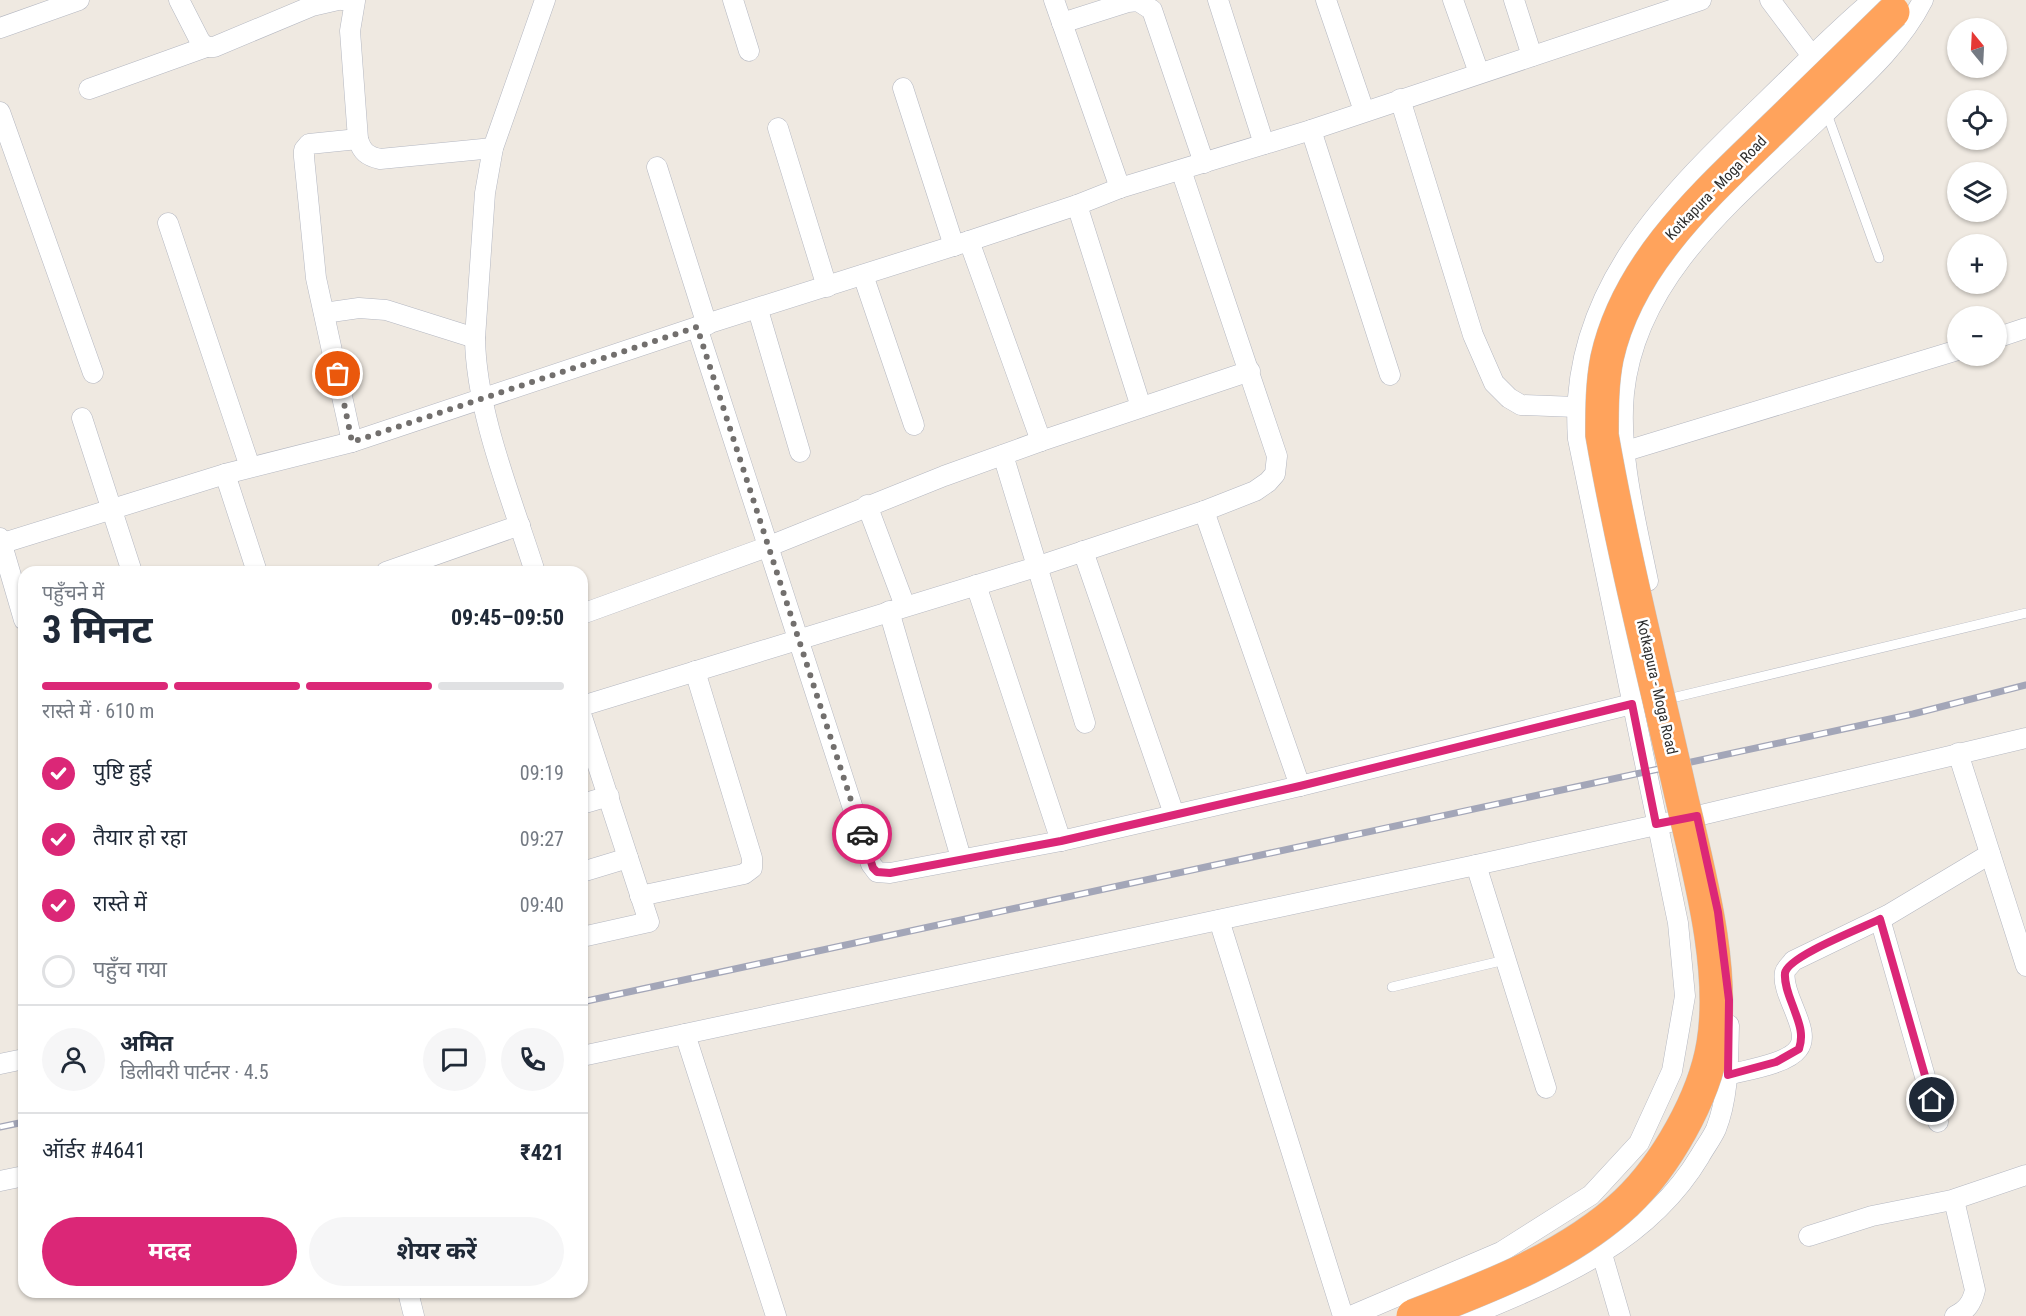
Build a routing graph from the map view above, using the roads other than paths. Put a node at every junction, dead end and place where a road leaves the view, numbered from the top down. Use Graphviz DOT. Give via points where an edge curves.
graph roads {
  1 [pos="79,0"];
  2 [pos="179,0"];
  3 [pos="348,0"];
  4 [pos="545,0"];
  5 [pos="733,0"];
  6 [pos="1054,0"];
  7 [pos="1218,0"];
  8 [pos="1326,0"];
  9 [pos="1453,0"];
  10 [pos="1514,0"];
  11 [pos="1701,0"];
  12 [pos="1770,0"];
  13 [pos="1923,0"];
  14 [pos="1883,6"];
  15 [pos="1062,23"];
  16 [pos="1,25"];
  17 [pos="206,47"];
  18 [pos="749,51"];
  19 [pos="1532,56"];
  20 [pos="1812,56"];
  21 [pos="1479,73"];
  22 [pos="903,88"];
  23 [pos="89,89"];
  24 [pos="1400,99"];
  25 [pos="1364,111"];
  26 [pos="1826,111"];
  27 [pos="0,112"];
  28 [pos="778,128"];
  29 [pos="1311,130"];
  30 [pos="358,140"];
  31 [pos="1264,144"];
  32 [pos="493,148"];
  33 [pos="1204,163"];
  34 [pos="657,167"];
  35 [pos="1181,170"];
  36 [pos="1120,188"];
  37 [pos="1077,206"];
  38 [pos="168,223"];
  39 [pos="962,244"];
  40 [pos="1880,258"];
  41 [pos="863,275"];
  42 [pos="827,287"];
  43 [pos="758,310"];
  44 [pos="324,313"];
  45 [pos="702,326"];
  46 [pos="2026,328"];
  47 [pos="2007,334"];
  48 [pos="475,338"];
  49 [pos="1947,353"];
  50 [pos="1250,371"];
  51 [pos="93,373"];
  52 [pos="1390,375"];
  53 [pos="481,400"];
  54 [pos="1142,407"];
  55 [pos="1576,407"];
  56 [pos="82,417"];
  57 [pos="914,425"];
  58 [pos="1041,441"];
  59 [pos="352,442"];
  60 [pos="1626,451"];
  61 [pos="800,452"];
  62 [pos="1003,454"];
  63 [pos="250,467"];
  64 [pos="225,474"];
  65 [pos="867,505"];
  66 [pos="111,508"];
  67 [pos="1204,511"];
  68 [pos="520,525"];
  69 [pos="1,542"];
  70 [pos="767,547"];
  71 [pos="1083,551"];
  72 [pos="130,566"];
  73 [pos="255,566"];
  74 [pos="403,566"];
  75 [pos="534,566"];
  76 [pos="1036,567"];
  77 [pos="976,585"];
  78 [pos="18,600"];
  79 [pos="897,609"];
  80 [pos="588,612"];
  81 [pos="2026,613"];
  82 [pos="800,639"];
  83 [pos="695,671"];
  84 [pos="1672,698"];
  85 [pos="588,704"];
  86 [pos="1632,704"];
  87 [pos="1085,723"];
  88 [pos="588,735"];
  89 [pos="2026,738"];
  90 [pos="1958,753"];
  91 [pos="1300,786"];
  92 [pos="609,796"];
  93 [pos="588,802"];
  94 [pos="1174,814"];
  95 [pos="1697,816"];
  96 [pos="1656,824"];
  97 [pos="1061,841"];
  98 [pos="1990,855"];
  99 [pos="628,858"];
  100 [pos="962,858"];
  101 [pos="1476,865"];
  102 [pos="588,870"];
  103 [pos="640,896"];
  104 [pos="1880,919"];
  105 [pos="1219,920"];
  106 [pos="588,936"];
  107 [pos="1506,960"];
  108 [pos="2026,966"];
  109 [pos="1392,987"];
  110 [pos="685,1034"];
  111 [pos="588,1055"];
  112 [pos="18,1060"];
  113 [pos="1,1061"];
  114 [pos="1728,1075"];
  115 [pos="1546,1088"];
  116 [pos="1938,1122"];
  117 [pos="2026,1175"];
  118 [pos="18,1177"];
  119 [pos="0,1181"];
  120 [pos="1954,1200"];
  121 [pos="1809,1236"];
  122 [pos="1602,1254"];
  123 [pos="410,1298"];
  124 [pos="1974,1309"];
  125 [pos="414,1316"];
  126 [pos="776,1316"];
  127 [pos="1343,1316"];
  128 [pos="1351,1316"];
  129 [pos="1413,1316"];
  130 [pos="1469,1316"];
  131 [pos="1620,1316"];
  132 [pos="1955,1316"];
  1 -- 16 [label="street"];
  2 -- 17 [label="street"];
  3 -- 17 [label="street" via="312,6 228,43"];
  3 -- 30 [label="street"];
  4 -- 32 [label="street"];
  5 -- 18 [label="street"];
  6 -- 15 [label="street"];
  7 -- 31 [label="street"];
  8 -- 25 [label="street"];
  9 -- 21 [label="street"];
  10 -- 19 [label="street"];
  11 -- 19 [label="street"];
  12 -- 20 [label="street"];
  13 -- 26 [label="street" via="1899,39"];
  14 -- 20 [label="street"];
  14 -- 129 [label="highway, Kotkapura - Moga Road, bridge" via="1661,246 1635,288 1607,357 1602,435 1692,842 1712,952 1717,999 1713,1045 1695,1100 1675,1141 1652,1173 1625,1203 1583,1236 1504,1278"];
  15 -- 33 [label="street" via="1128,2 1138,1 1152,10"];
  15 -- 36 [label="street"];
  17 -- 23 [label="street"];
  19 -- 21 [label="street"];
  20 -- 55 [label="street" via="1728,137 1637,240 1592,325 1581,362"];
  21 -- 24 [label="street"];
  22 -- 39 [label="street"];
  24 -- 25 [label="street"];
  24 -- 55 [label="street" via="1473,335 1494,383 1521,405"];
  25 -- 29 [label="street"];
  26 -- 40 [label="lane"];
  26 -- 60 [label="street" via="1694,243 1662,285 1639,328 1630,355 1624,394"];
  27 -- 51 [label="street"];
  28 -- 42 [label="street"];
  29 -- 31 [label="street"];
  29 -- 52 [label="street"];
  30 -- 32 [label="street" via="362,151 380,159"];
  30 -- 44 [label="street" via="318,142 304,150"];
  31 -- 33 [label="street"];
  32 -- 48 [label="street" via="485,193"];
  33 -- 35 [label="street"];
  34 -- 45 [label="street"];
  35 -- 36 [label="street"];
  35 -- 50 [label="street"];
  36 -- 37 [label="street"];
  37 -- 39 [label="street"];
  37 -- 54 [label="street"];
  38 -- 63 [label="street"];
  39 -- 41 [label="street"];
  39 -- 58 [label="street"];
  41 -- 42 [label="street"];
  41 -- 57 [label="street"];
  42 -- 43 [label="street"];
  43 -- 45 [label="street"];
  43 -- 61 [label="street"];
  44 -- 48 [label="street" via="359,308 386,310"];
  44 -- 59 [label="street"];
  45 -- 53 [label="street"];
  45 -- 70 [label="street"];
  46 -- 47 [label="street"];
  48 -- 53 [label="street"];
  49 -- 60 [label="street"];
  50 -- 54 [label="street"];
  50 -- 67 [label="street" via="1277,456 1275,474 1255,491"];
  53 -- 59 [label="street"];
  53 -- 68 [label="street"];
  54 -- 58 [label="street"];
  55 -- 86 [label="street" via="1585,477"];
  56 -- 66 [label="street"];
  58 -- 62 [label="street"];
  59 -- 63 [label="street"];
  60 -- 84 [label="street" via="1632,504"];
  62 -- 65 [label="street"];
  62 -- 76 [label="street"];
  63 -- 64 [label="street"];
  64 -- 66 [label="street"];
  64 -- 73 [label="street"];
  65 -- 70 [label="street"];
  65 -- 79 [label="street"];
  66 -- 69 [label="street"];
  66 -- 72 [label="street"];
  67 -- 71 [label="street"];
  67 -- 91 [label="street"];
  68 -- 74 [label="street"];
  68 -- 75 [label="street"];
  69 -- 78 [label="street"];
  70 -- 80 [label="street"];
  70 -- 82 [label="street"];
  71 -- 76 [label="street"];
  71 -- 94 [label="street"];
  76 -- 77 [label="street"];
  76 -- 87 [label="street"];
  77 -- 79 [label="street"];
  77 -- 97 [label="street"];
  79 -- 82 [label="street"];
  79 -- 100 [label="street"];
  81 -- 84 [label="lane"];
  82 -- 83 [label="street"];
  82 -- 100 [label="street" via="873,868 890,873"];
  83 -- 85 [label="street"];
  83 -- 103 [label="street" via="752,868 744,874"];
  84 -- 95 [label="street"];
  86 -- 91 [label="street"];
  86 -- 96 [label="street"];
  88 -- 92 [label="street"];
  89 -- 90 [label="street"];
  90 -- 95 [label="street"];
  90 -- 98 [label="street"];
  91 -- 94 [label="street"];
  92 -- 93 [label="street"];
  92 -- 99 [label="street"];
  94 -- 97 [label="street"];
  95 -- 96 [label="street"];
  95 -- 114 [label="street" via="1718,912 1729,1000"];
  96 -- 101 [label="street"];
  96 -- 128 [label="street" via="1678,923 1685,996 1672,1071 1639,1143 1591,1195 1501,1252"];
  97 -- 100 [label="street"];
  98 -- 104 [label="street"];
  98 -- 108 [label="street"];
  99 -- 102 [label="street"];
  99 -- 103 [label="street"];
  101 -- 105 [label="street"];
  101 -- 107 [label="street"];
  103 -- 106 [label="street" via="649,922"];
  104 -- 114 [label="street" via="1793,961 1785,971 1785,984 1800,1028 1799,1049 1776,1062"];
  104 -- 116 [label="street"];
  105 -- 110 [label="street"];
  105 -- 127 [label="street"];
  107 -- 109 [label="lane"];
  107 -- 115 [label="street"];
  110 -- 111 [label="street"];
  110 -- 126 [label="street"];
  112 -- 113 [label="street"];
  114 -- 122 [label="street" via="1716,1128 1690,1173 1655,1215"];
  117 -- 120 [label="street"];
  118 -- 119 [label="street"];
  120 -- 121 [label="street" via="1872,1216"];
  120 -- 124 [label="street" via="1975,1282"];
  122 -- 130 [label="street" via="1535,1289"];
  122 -- 131 [label="street"];
  123 -- 125 [label="street"];
  124 -- 132 [label="street"];
}
